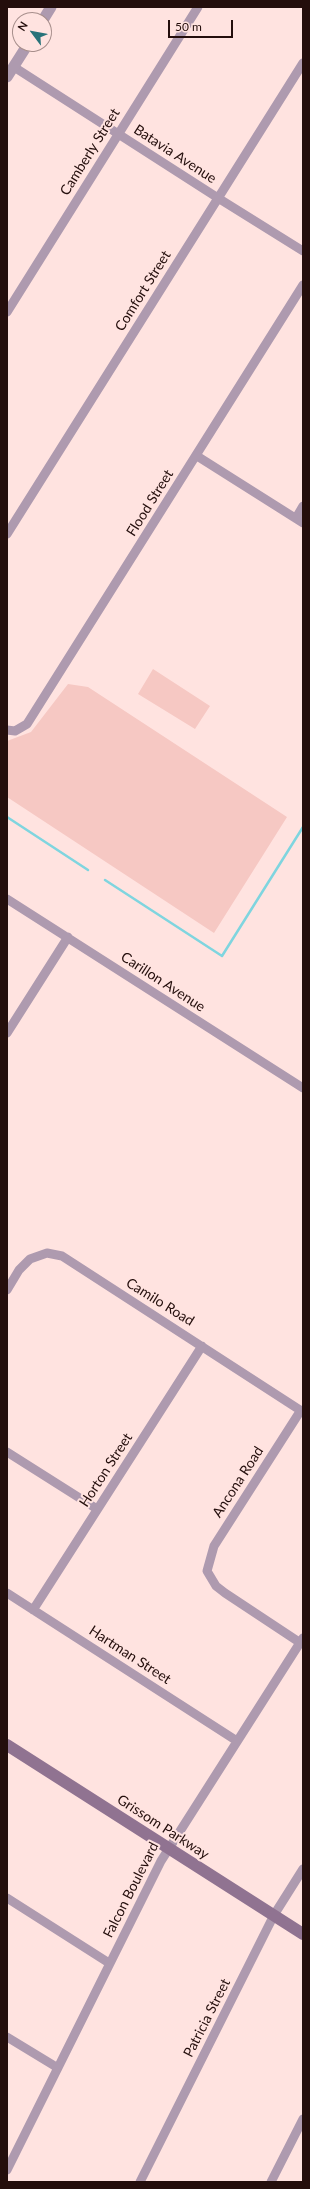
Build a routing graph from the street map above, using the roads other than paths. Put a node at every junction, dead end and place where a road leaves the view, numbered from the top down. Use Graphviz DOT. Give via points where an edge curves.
graph roads {
  1 [pos="198,7"];
  2 [pos="23,52"];
  3 [pos="303,63"];
  4 [pos="14,67"];
  5 [pos="7,78"];
  6 [pos="118,134"];
  7 [pos="218,198"];
  8 [pos="303,250"];
  9 [pos="303,285"];
  10 [pos="7,312"];
  11 [pos="197,456"];
  12 [pos="303,506"];
  13 [pos="299,520"];
  14 [pos="7,534"];
  15 [pos="11,731"];
  16 [pos="7,899"];
  17 [pos="68,937"];
  18 [pos="7,1033"];
  19 [pos="303,1088"];
  20 [pos="7,1290"];
  21 [pos="202,1346"];
  22 [pos="302,1411"];
  23 [pos="7,1452"];
  24 [pos="97,1509"];
  25 [pos="7,1593"];
  26 [pos="34,1610"];
  27 [pos="301,1640"];
  28 [pos="237,1741"];
  29 [pos="7,1745"];
  30 [pos="168,1847"];
  31 [pos="303,1869"];
  32 [pos="7,1898"];
  33 [pos="274,1915"];
  34 [pos="303,1934"];
  35 [pos="109,1963"];
  36 [pos="7,2036"];
  37 [pos="58,2068"];
  38 [pos="303,2119"];
  39 [pos="7,2170"];
  40 [pos="140,2182"];
  41 [pos="271,2182"];
  1 -- 6 [label="street, Camberly Street"];
  2 -- 4 [label="street"];
  3 -- 7 [label="street, Comfort Street"];
  4 -- 5 [label="street"];
  4 -- 6 [label="street, Batavia Avenue"];
  6 -- 7 [label="street, Batavia Avenue"];
  6 -- 10 [label="street, Camberly Street"];
  7 -- 8 [label="street, Batavia Avenue"];
  7 -- 14 [label="street, Comfort Street"];
  9 -- 11 [label="street, Flood Street"];
  11 -- 13 [label="street"];
  11 -- 15 [label="street, Flood Street" via="27,724"];
  12 -- 13 [label="street"];
  16 -- 17 [label="street, Carillon Avenue"];
  17 -- 18 [label="street"];
  17 -- 19 [label="street, Carillon Avenue"];
  20 -- 21 [label="street, Camilo Road" via="30,1259 47,1253 62,1256"];
  21 -- 22 [label="street, Camilo Road"];
  21 -- 24 [label="street, Horton Street"];
  22 -- 27 [label="street, Ancona Road" via="214,1546 207,1571 216,1586 225,1593"];
  23 -- 24 [label="street"];
  24 -- 26 [label="street, Horton Street"];
  25 -- 26 [label="street, Hartman Street"];
  26 -- 28 [label="street, Hartman Street"];
  27 -- 28 [label="street, Falcon Boulevard"];
  28 -- 30 [label="street, Falcon Boulevard"];
  29 -- 30 [label="main road, Grissom Parkway"];
  30 -- 33 [label="main road, Grissom Parkway"];
  30 -- 35 [label="street, Falcon Boulevard"];
  31 -- 33 [label="street, Patricia Street"];
  32 -- 35 [label="street"];
  33 -- 34 [label="main road, Grissom Parkway"];
  33 -- 40 [label="street, Patricia Street"];
  35 -- 37 [label="street, Falcon Boulevard"];
  36 -- 37 [label="street"];
  37 -- 39 [label="street, Falcon Boulevard"];
  38 -- 41 [label="street"];
}
